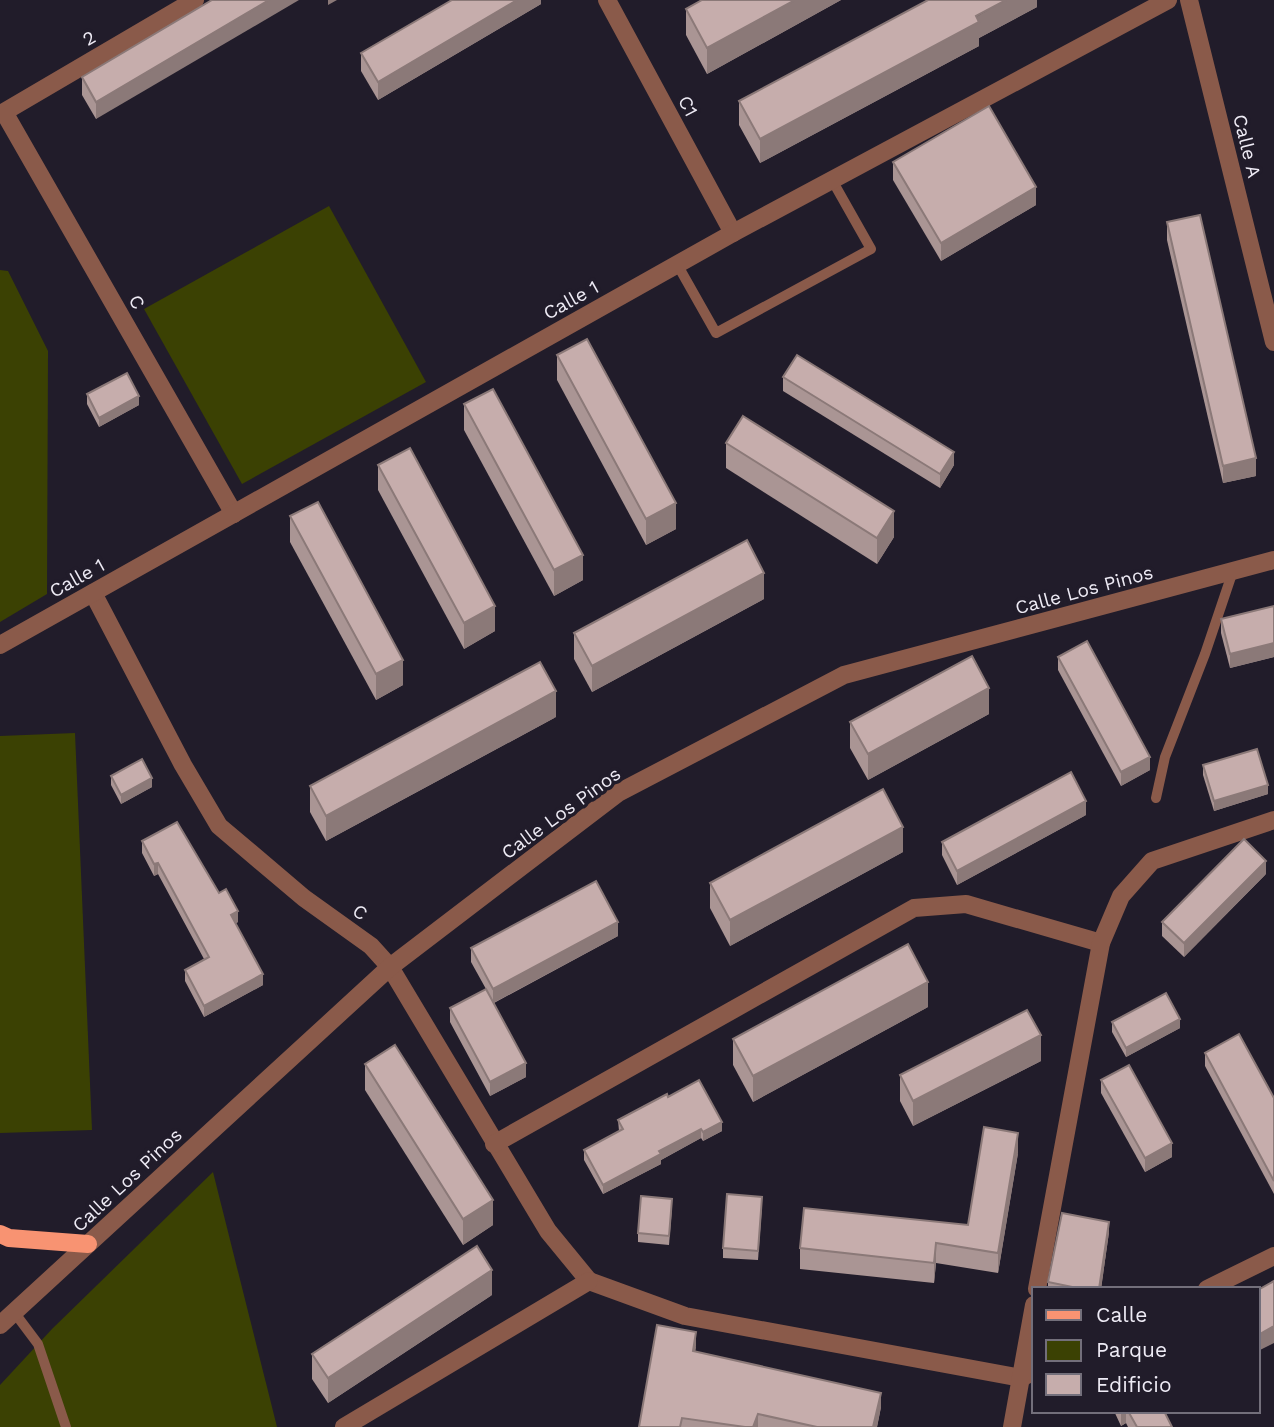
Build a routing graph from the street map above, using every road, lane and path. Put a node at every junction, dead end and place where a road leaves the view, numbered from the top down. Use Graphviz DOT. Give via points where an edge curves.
graph roads {
  1 [pos="195,0"];
  2 [pos="1168,0"];
  3 [pos="1189,0"];
  4 [pos="613,2"];
  5 [pos="4,112"];
  6 [pos="832,180"];
  7 [pos="733,233"];
  8 [pos="677,264"];
  9 [pos="1274,342"];
  10 [pos="234,514"];
  11 [pos="1274,560"];
  12 [pos="1233,571"];
  13 [pos="93,593"];
  14 [pos="0,645"];
  15 [pos="1156,798"];
  16 [pos="1274,820"];
  17 [pos="1101,943"];
  18 [pos="390,967"];
  19 [pos="494,1144"];
  20 [pos="0,1234"];
  21 [pos="88,1244"];
  22 [pos="1274,1256"];
  23 [pos="589,1281"];
  24 [pos="1037,1287"];
  25 [pos="1211,1287"];
  26 [pos="7,1318"];
  27 [pos="1032,1328"];
  28 [pos="1028,1374"];
  29 [pos="66,1427"];
  30 [pos="344,1427"];
  31 [pos="1012,1427"];
  1 -- 5 [label="street, 2"];
  2 -- 6 [label="street, Calle 1"];
  3 -- 9 [label="street, Calle A"];
  4 -- 7 [label="street, C1"];
  5 -- 10 [label="street, C"];
  6 -- 7 [label="street, Calle 1"];
  6 -- 8 [label="lane" via="871,249 859,256 716,333"];
  7 -- 8 [label="street, Calle 1"];
  8 -- 10 [label="street, Calle 1"];
  10 -- 13 [label="street, Calle 1"];
  11 -- 12 [label="street, Calle Los Pinos"];
  12 -- 15 [label="lane" via="1165,757"];
  12 -- 18 [label="street, Calle Los Pinos" via="844,675 618,793"];
  13 -- 14 [label="street, Calle 1"];
  13 -- 18 [label="street, C" via="219,826 304,898 371,946"];
  16 -- 17 [label="street" via="1152,861 1121,896"];
  17 -- 19 [label="street" via="966,904 914,908"];
  17 -- 24 [label="street"];
  18 -- 19 [label="street, C"];
  18 -- 21 [label="street, Calle Los Pinos"];
  19 -- 23 [label="street, C" via="548,1231"];
  20 -- 21 [label="main road"];
  21 -- 26 [label="street, Calle Los Pinos"];
  22 -- 25 [label="street"];
  23 -- 28 [label="street" via="685,1316"];
  23 -- 30 [label="street"];
  26 -- 29 [label="lane" via="38,1344"];
  27 -- 28 [label="street"];
  28 -- 31 [label="street"];
}
